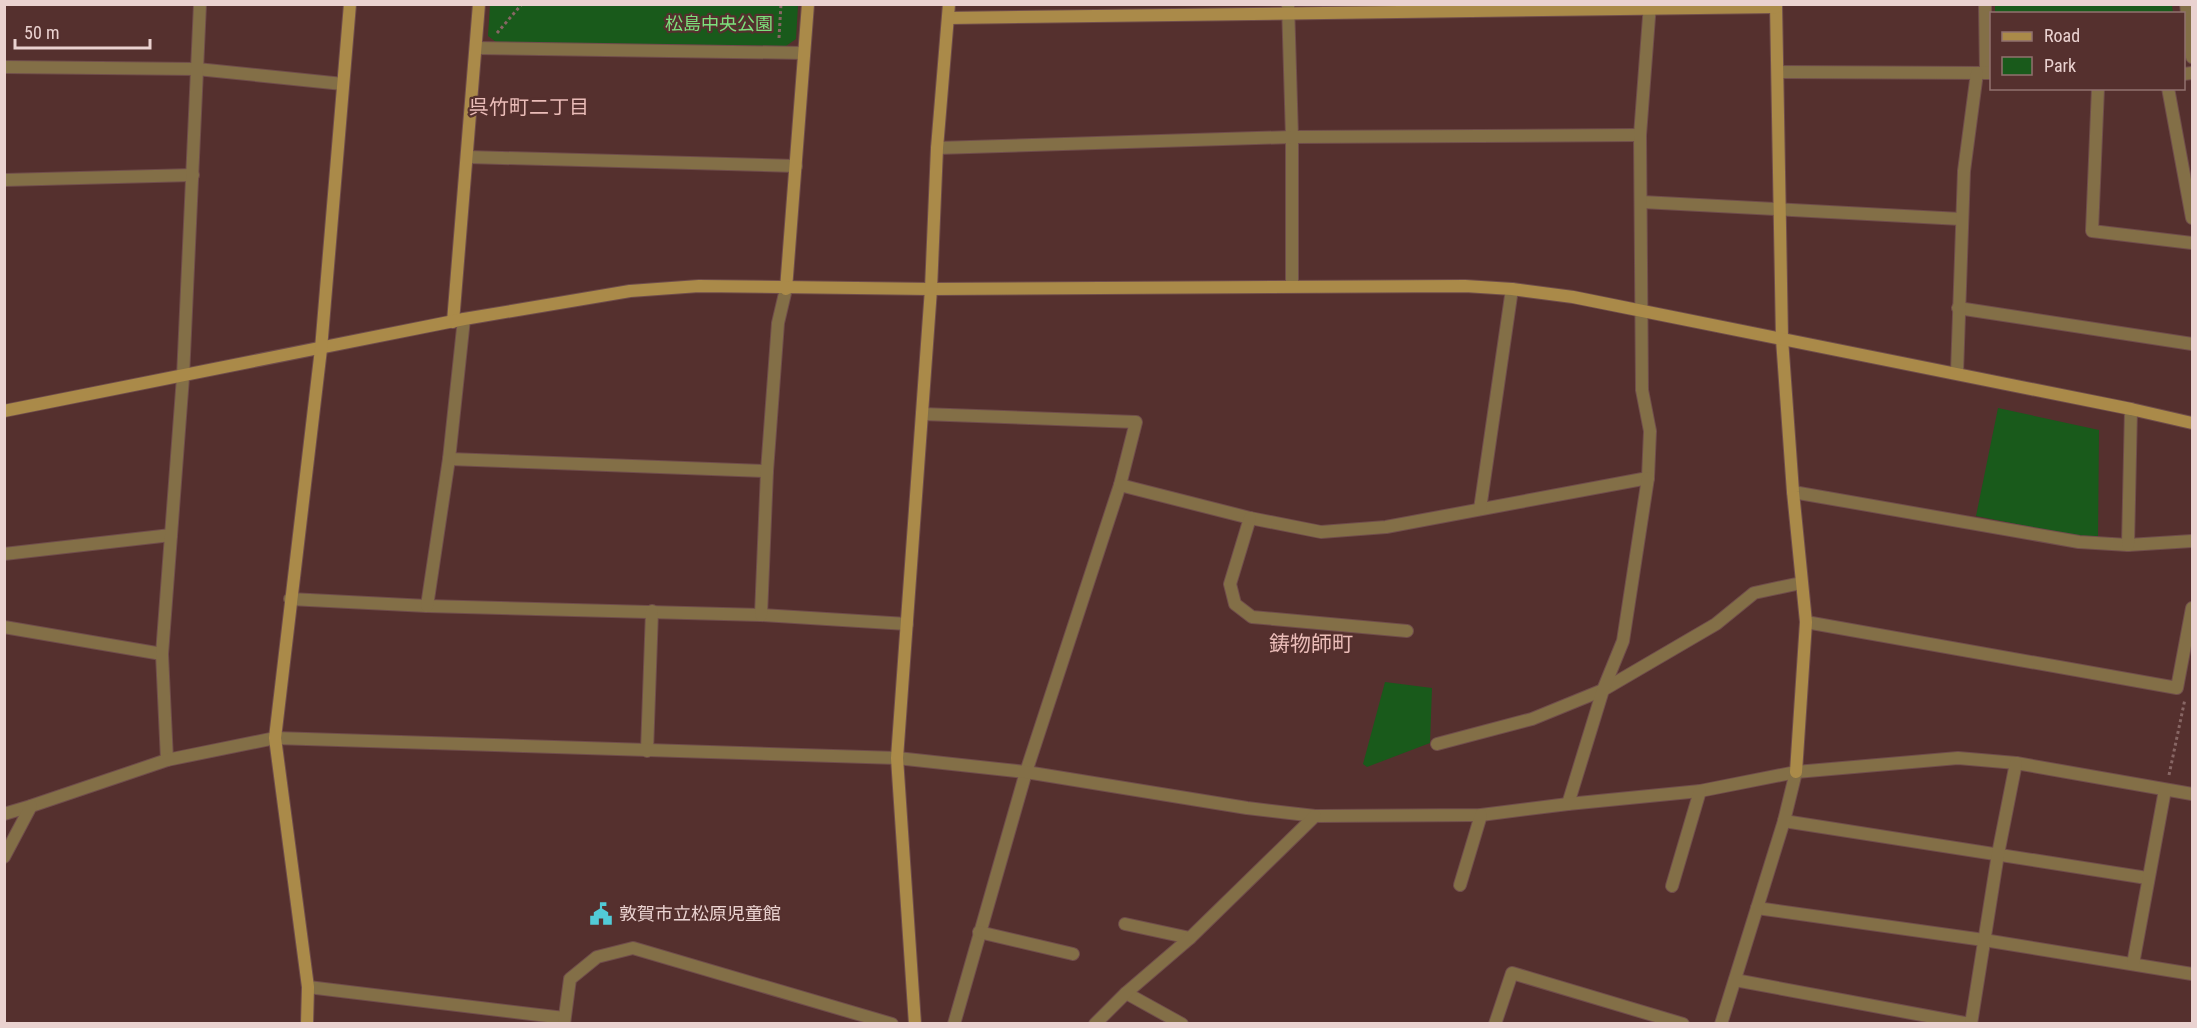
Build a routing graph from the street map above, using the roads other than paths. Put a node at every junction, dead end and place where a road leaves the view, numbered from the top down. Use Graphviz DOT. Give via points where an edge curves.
graph roads {
  1 [pos="200,4"];
  2 [pos="350,4"];
  3 [pos="479,4"];
  4 [pos="808,4"];
  5 [pos="949,4"];
  6 [pos="1985,4"];
  7 [pos="2186,4"];
  8 [pos="1776,6"];
  9 [pos="1650,7"];
  10 [pos="1288,8"];
  11 [pos="1096,11"];
  12 [pos="948,18"];
  13 [pos="476,48"];
  14 [pos="804,53"];
  15 [pos="2193,57"];
  16 [pos="4,68"];
  17 [pos="197,69"];
  18 [pos="1778,72"];
  19 [pos="1985,73"];
  20 [pos="343,84"];
  21 [pos="2098,90"];
  22 [pos="2168,90"];
  23 [pos="1640,135"];
  24 [pos="1292,137"];
  25 [pos="937,148"];
  26 [pos="468,157"];
  27 [pos="796,166"];
  28 [pos="193,175"];
  29 [pos="4,180"];
  30 [pos="1642,202"];
  31 [pos="1780,211"];
  32 [pos="2193,218"];
  33 [pos="1961,219"];
  34 [pos="2193,243"];
  35 [pos="1292,286"];
  36 [pos="786,289"];
  37 [pos="931,289"];
  38 [pos="1512,289"];
  39 [pos="1958,308"];
  40 [pos="1641,311"];
  41 [pos="459,321"];
  42 [pos="1782,339"];
  43 [pos="2193,344"];
  44 [pos="321,349"];
  45 [pos="1957,373"];
  46 [pos="183,377"];
  47 [pos="2131,409"];
  48 [pos="4,411"];
  49 [pos="922,414"];
  50 [pos="2193,423"];
  51 [pos="449,459"];
  52 [pos="767,471"];
  53 [pos="1648,478"];
  54 [pos="1120,485"];
  55 [pos="1793,492"];
  56 [pos="1480,509"];
  57 [pos="1250,518"];
  58 [pos="171,535"];
  59 [pos="2193,542"];
  60 [pos="2128,545"];
  61 [pos="4,554"];
  62 [pos="1801,583"];
  63 [pos="290,599"];
  64 [pos="427,606"];
  65 [pos="2193,608"];
  66 [pos="652,611"];
  67 [pos="761,615"];
  68 [pos="1806,622"];
  69 [pos="907,624"];
  70 [pos="4,627"];
  71 [pos="1407,631"];
  72 [pos="162,654"];
  73 [pos="1603,690"];
  74 [pos="275,738"];
  75 [pos="1437,744"];
  76 [pos="647,751"];
  77 [pos="897,758"];
  78 [pos="167,760"];
  79 [pos="2016,764"];
  80 [pos="1026,772"];
  81 [pos="1796,772"];
  82 [pos="2165,790"];
  83 [pos="1701,791"];
  84 [pos="2193,794"];
  85 [pos="1568,804"];
  86 [pos="31,806"];
  87 [pos="4,813"];
  88 [pos="1481,815"];
  89 [pos="1315,816"];
  90 [pos="1784,821"];
  91 [pos="1998,854"];
  92 [pos="4,857"];
  93 [pos="2147,878"];
  94 [pos="1460,885"];
  95 [pos="1672,886"];
  96 [pos="1757,908"];
  97 [pos="1125,924"];
  98 [pos="979,932"];
  99 [pos="1190,938"];
  100 [pos="1984,940"];
  101 [pos="1073,954"];
  102 [pos="2133,964"];
  103 [pos="2193,974"];
  104 [pos="1735,980"];
  105 [pos="308,987"];
  106 [pos="1126,993"];
  107 [pos="1913,1018"];
  108 [pos="564,1021"];
  109 [pos="307,1023"];
  110 [pos="892,1023"];
  111 [pos="915,1023"];
  112 [pos="954,1023"];
  113 [pos="1095,1023"];
  114 [pos="1182,1023"];
  115 [pos="1495,1023"];
  116 [pos="1683,1023"];
  117 [pos="1721,1023"];
  118 [pos="1970,1023"];
  1 -- 17 [label="street"];
  2 -- 20 [label="street"];
  3 -- 13 [label="street"];
  4 -- 14 [label="street"];
  5 -- 12 [label="street"];
  6 -- 19 [label="street"];
  7 -- 15 [label="street"];
  8 -- 9 [label="street"];
  8 -- 18 [label="street"];
  9 -- 10 [label="street"];
  9 -- 23 [label="street"];
  10 -- 11 [label="street"];
  10 -- 24 [label="street"];
  11 -- 12 [label="street"];
  12 -- 25 [label="street"];
  13 -- 14 [label="street"];
  13 -- 26 [label="street"];
  14 -- 27 [label="street"];
  16 -- 17 [label="street"];
  17 -- 20 [label="street"];
  17 -- 28 [label="street"];
  18 -- 19 [label="street"];
  18 -- 31 [label="street"];
  19 -- 33 [label="street" via="1964,171"];
  20 -- 44 [label="street"];
  21 -- 34 [label="street" via="2092,231"];
  22 -- 32 [label="street"];
  23 -- 24 [label="street"];
  23 -- 30 [label="street"];
  24 -- 25 [label="street"];
  24 -- 35 [label="street"];
  25 -- 37 [label="street"];
  26 -- 27 [label="street"];
  26 -- 41 [label="street"];
  27 -- 36 [label="street"];
  28 -- 29 [label="street"];
  28 -- 46 [label="street"];
  30 -- 31 [label="street"];
  30 -- 40 [label="street"];
  31 -- 33 [label="street"];
  31 -- 42 [label="street"];
  33 -- 39 [label="street"];
  35 -- 37 [label="street"];
  35 -- 38 [label="street"];
  36 -- 37 [label="street"];
  36 -- 41 [label="street" via="699,286 630,291"];
  36 -- 52 [label="street" via="778,323"];
  37 -- 49 [label="street"];
  38 -- 40 [label="street"];
  38 -- 56 [label="street"];
  39 -- 43 [label="street"];
  39 -- 45 [label="street"];
  40 -- 42 [label="street"];
  40 -- 53 [label="street" via="1642,390 1650,431"];
  41 -- 44 [label="street"];
  41 -- 51 [label="street"];
  42 -- 45 [label="street"];
  42 -- 55 [label="street"];
  44 -- 46 [label="street"];
  44 -- 63 [label="street"];
  45 -- 47 [label="street"];
  46 -- 48 [label="street"];
  46 -- 58 [label="street"];
  47 -- 50 [label="street"];
  47 -- 60 [label="street"];
  49 -- 54 [label="street" via="1136,422"];
  49 -- 69 [label="street"];
  51 -- 52 [label="street"];
  51 -- 64 [label="street"];
  52 -- 67 [label="street"];
  53 -- 56 [label="street"];
  53 -- 73 [label="street" via="1623,640"];
  54 -- 57 [label="street"];
  54 -- 80 [label="street"];
  55 -- 60 [label="street" via="2079,542"];
  55 -- 62 [label="street"];
  56 -- 57 [label="street" via="1386,527 1321,532"];
  57 -- 71 [label="street" via="1230,584 1235,604 1252,617"];
  58 -- 61 [label="street"];
  58 -- 72 [label="street"];
  59 -- 60 [label="street"];
  62 -- 68 [label="street"];
  62 -- 73 [label="street" via="1754,593 1716,624"];
  63 -- 64 [label="street"];
  63 -- 74 [label="street"];
  64 -- 66 [label="street"];
  65 -- 68 [label="street" via="2177,688"];
  66 -- 67 [label="street"];
  66 -- 76 [label="street"];
  67 -- 69 [label="street"];
  68 -- 81 [label="street"];
  69 -- 77 [label="street"];
  70 -- 72 [label="street"];
  72 -- 78 [label="street"];
  73 -- 75 [label="street" via="1532,720"];
  73 -- 85 [label="street"];
  74 -- 76 [label="street"];
  74 -- 78 [label="street"];
  74 -- 105 [label="street"];
  76 -- 77 [label="street"];
  77 -- 80 [label="street"];
  77 -- 111 [label="street"];
  78 -- 86 [label="street"];
  79 -- 81 [label="street" via="1958,758"];
  79 -- 82 [label="street"];
  79 -- 91 [label="street"];
  80 -- 89 [label="street"];
  80 -- 98 [label="street"];
  81 -- 83 [label="street"];
  81 -- 90 [label="street"];
  82 -- 84 [label="street"];
  82 -- 93 [label="street"];
  83 -- 85 [label="street"];
  83 -- 95 [label="street"];
  85 -- 88 [label="street"];
  86 -- 87 [label="street"];
  86 -- 92 [label="street"];
  88 -- 89 [label="street"];
  88 -- 94 [label="street"];
  89 -- 99 [label="street"];
  90 -- 91 [label="street"];
  90 -- 96 [label="street"];
  91 -- 93 [label="street"];
  91 -- 100 [label="street"];
  93 -- 102 [label="street"];
  96 -- 100 [label="street"];
  96 -- 104 [label="street"];
  97 -- 99 [label="street"];
  98 -- 101 [label="street"];
  98 -- 112 [label="street"];
  99 -- 106 [label="street"];
  100 -- 102 [label="street"];
  100 -- 118 [label="street"];
  102 -- 103 [label="street"];
  104 -- 107 [label="street"];
  104 -- 117 [label="street"];
  105 -- 108 [label="street"];
  105 -- 109 [label="street"];
  106 -- 113 [label="street"];
  106 -- 114 [label="street"];
  107 -- 118 [label="street"];
  108 -- 110 [label="street" via="570,979 597,957 633,948"];
  115 -- 116 [label="street" via="1512,973"];
}
